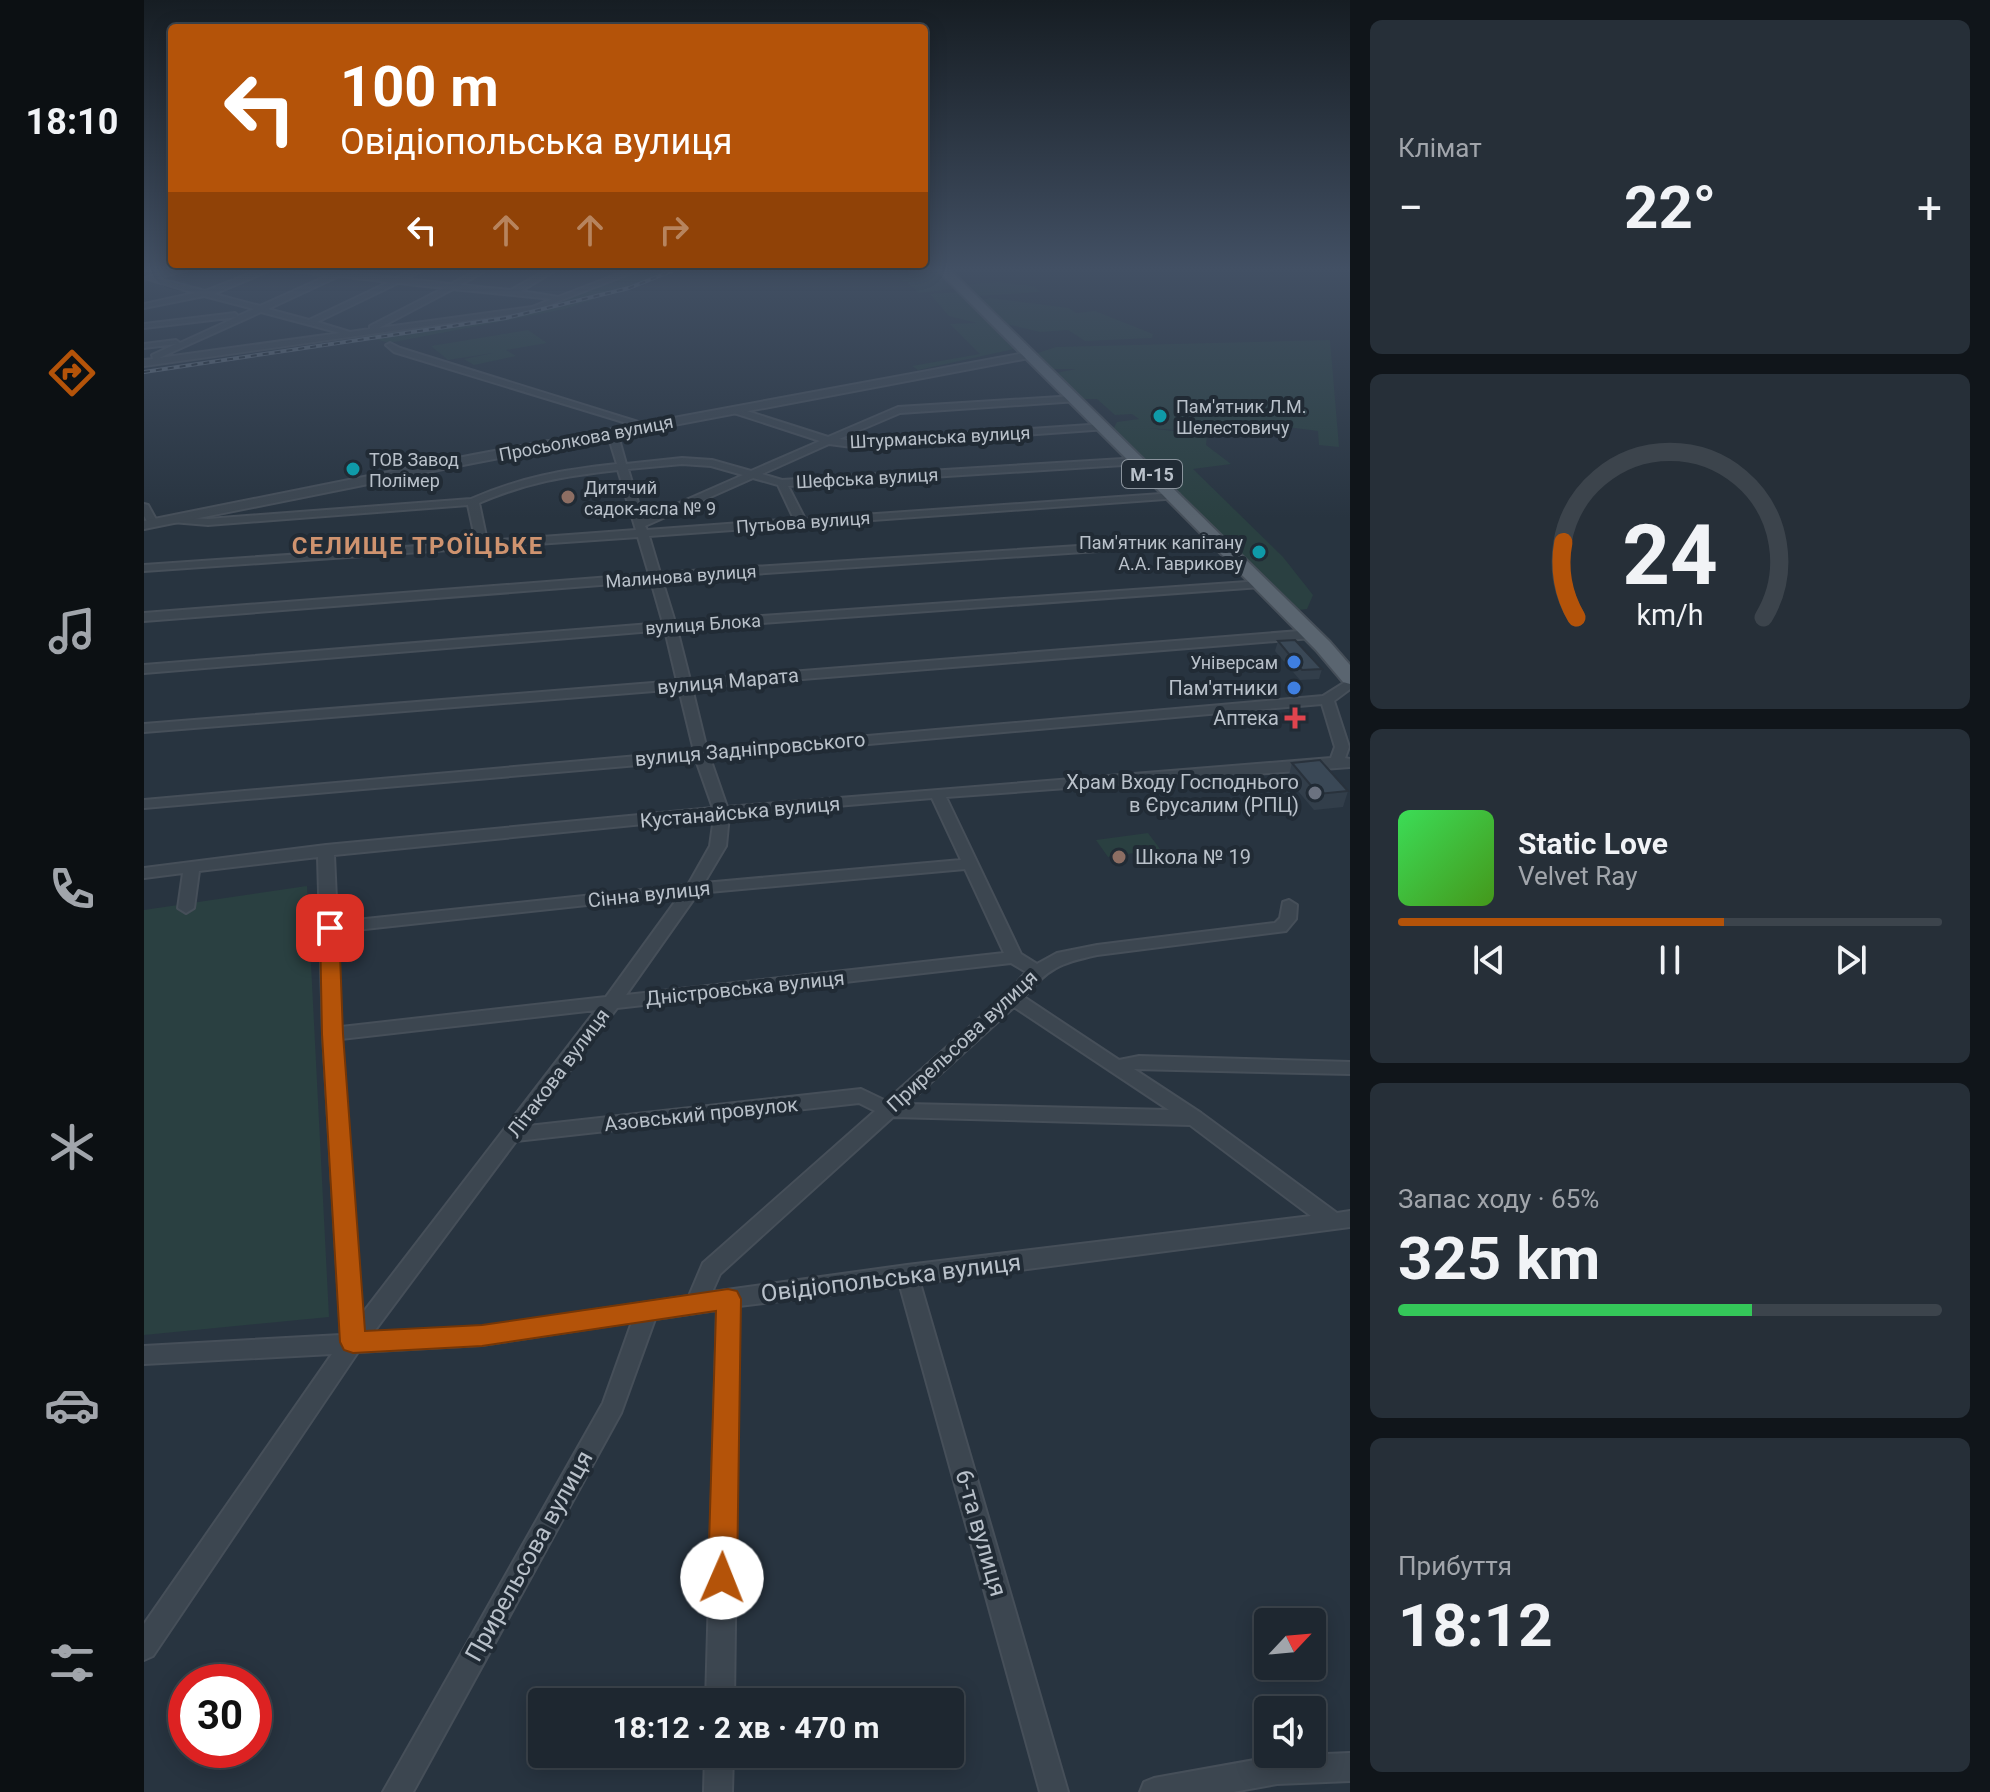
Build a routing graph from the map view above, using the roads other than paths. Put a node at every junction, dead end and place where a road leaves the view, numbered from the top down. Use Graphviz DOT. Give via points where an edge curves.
graph roads {
  1 [pos="170,351"];
  2 [pos="239,351"];
  3 [pos="399,351"];
  4 [pos="1026,351"];
  5 [pos="1030,355"];
  6 [pos="144,363"];
  7 [pos="1075,399"];
  8 [pos="734,410"];
  9 [pos="646,426"];
  10 [pos="1104,427"];
  11 [pos="612,432"];
  12 [pos="829,441"];
  13 [pos="1139,461"];
  14 [pos="621,465"];
  15 [pos="755,474"];
  16 [pos="782,483"];
  17 [pos="1175,496"];
  18 [pos="473,502"];
  19 [pos="144,507"];
  20 [pos="172,519"];
  21 [pos="801,522"];
  22 [pos="149,524"];
  23 [pos="639,529"];
  24 [pos="1218,540"];
  25 [pos="482,544"];
  26 [pos="144,568"];
  27 [pos="653,577"];
  28 [pos="1261,584"];
  29 [pos="144,617"];
  30 [pos="670,626"];
  31 [pos="1317,640"];
  32 [pos="1350,667"];
  33 [pos="144,669"];
  34 [pos="1350,681"];
  35 [pos="684,685"];
  36 [pos="1327,700"];
  37 [pos="144,728"];
  38 [pos="701,753"];
  39 [pos="1344,762"];
  40 [pos="937,793"];
  41 [pos="144,804"];
  42 [pos="722,813"];
  43 [pos="326,850"];
  44 [pos="968,864"];
  45 [pos="192,867"];
  46 [pos="144,873"];
  47 [pos="693,889"];
  48 [pos="1289,905"];
  49 [pos="186,908"];
  50 [pos="330,928"];
  51 [pos="1014,957"];
  52 [pos="1036,971"];
  53 [pos="1013,998"];
  54 [pos="611,1003"];
  55 [pos="332,1034"];
  56 [pos="1115,1067"];
  57 [pos="1350,1068"];
  58 [pos="888,1110"];
  59 [pos="1194,1118"];
  60 [pos="510,1135"];
  61 [pos="1342,1220"];
  62 [pos="907,1274"];
  63 [pos="728,1299"];
  64 [pos="697,1304"];
  65 [pos="646,1313"];
  66 [pos="353,1342"];
  67 [pos="144,1355"];
  68 [pos="146,1642"];
  69 [pos="720,1688"];
  70 [pos="1350,1767"];
  71 [pos="719,1768"];
  72 [pos="397,1792"];
  73 [pos="718,1792"];
  74 [pos="1054,1792"];
  75 [pos="1154,1792"];
  1 -- 6 [label="street"];
  2 -- 6 [label="street"];
  3 -- 9 [label="street"];
  4 -- 5 [label="main road, М-15"];
  5 -- 7 [label="main road, М-15"];
  5 -- 8 [label="street, Просьолкова вулиця"];
  7 -- 10 [label="main road, М-15"];
  7 -- 12 [label="street" via="898,410"];
  8 -- 9 [label="street, Просьолкова вулиця"];
  8 -- 12 [label="street, Штурманська вулиця"];
  9 -- 11 [label="street, Просьолкова вулиця"];
  10 -- 12 [label="street, Штурманська вулиця" via="852,444"];
  10 -- 13 [label="main road, М-15"];
  11 -- 14 [label="street"];
  11 -- 20 [label="street, Просьолкова вулиця"];
  12 -- 15 [label="street"];
  13 -- 16 [label="street, Шефська вулиця"];
  13 -- 17 [label="main road, М-15"];
  14 -- 15 [label="street, Шефська вулиця" via="697,462"];
  14 -- 18 [label="street, Шефська вулиця" via="535,478"];
  14 -- 23 [label="street"];
  15 -- 16 [label="street, Шефська вулиця"];
  15 -- 23 [label="street"];
  16 -- 21 [label="street"];
  17 -- 21 [label="street, Путьова вулиця"];
  17 -- 24 [label="main road, М-15"];
  18 -- 20 [label="street, Шефська вулиця" via="208,522"];
  18 -- 25 [label="street"];
  19 -- 22 [label="street"];
  20 -- 22 [label="street, Просьолкова вулиця"];
  21 -- 23 [label="street, Путьова вулиця"];
  23 -- 25 [label="street, Путьова вулиця"];
  23 -- 27 [label="street"];
  24 -- 27 [label="street, Малинова вулиця"];
  24 -- 28 [label="main road, М-15"];
  25 -- 26 [label="street, Путьова вулиця"];
  27 -- 29 [label="street, Малинова вулиця"];
  27 -- 30 [label="street"];
  28 -- 30 [label="street, вулиця Блока"];
  28 -- 31 [label="main road, М-15"];
  30 -- 33 [label="street, вулиця Блока"];
  30 -- 35 [label="street"];
  31 -- 32 [label="main road, М-15"];
  31 -- 34 [label="main road, М-15"];
  31 -- 35 [label="street, вулиця Марата"];
  34 -- 36 [label="street"];
  35 -- 37 [label="street, вулиця Марата"];
  35 -- 38 [label="street"];
  36 -- 38 [label="street, вулиця Задніпровського"];
  36 -- 39 [label="street, Кустанайська вулиця"];
  38 -- 41 [label="street, вулиця Задніпровського"];
  38 -- 42 [label="street"];
  39 -- 40 [label="street, Кустанайська вулиця"];
  40 -- 42 [label="street, Кустанайська вулиця"];
  40 -- 44 [label="street"];
  42 -- 43 [label="street, Кустанайська вулиця"];
  42 -- 47 [label="street, Літакова вулиця" via="718,846"];
  43 -- 45 [label="street, Кустанайська вулиця"];
  43 -- 50 [label="street"];
  44 -- 47 [label="street, Сінна вулиця"];
  44 -- 51 [label="street"];
  45 -- 46 [label="street, Кустанайська вулиця"];
  45 -- 49 [label="street"];
  47 -- 50 [label="street, Сінна вулиця"];
  47 -- 54 [label="street, Літакова вулиця"];
  48 -- 52 [label="street, Прирельсова вулиця" via="1288,919 1280,927 1097,950 1063,957"];
  50 -- 55 [label="street"];
  51 -- 52 [label="street"];
  51 -- 54 [label="street, Дністровська вулиця"];
  52 -- 53 [label="street, Прирельсова вулиця"];
  53 -- 56 [label="street"];
  53 -- 58 [label="street, Прирельсова вулиця"];
  54 -- 55 [label="street, Дністровська вулиця"];
  54 -- 60 [label="street, Літакова вулиця"];
  55 -- 66 [label="street"];
  56 -- 57 [label="street" via="1139,1062"];
  56 -- 59 [label="street"];
  58 -- 59 [label="street, Азовський провулок"];
  58 -- 60 [label="street, Азовський провулок" via="861,1096"];
  58 -- 64 [label="street, Прирельсова вулиця" via="711,1269"];
  59 -- 61 [label="street"];
  60 -- 66 [label="street, Літакова вулиця"];
  61 -- 62 [label="street, Овідіопольська вулиця"];
  62 -- 63 [label="street, Овідіопольська вулиця"];
  62 -- 74 [label="street, 6-та вулиця"];
  63 -- 64 [label="street, Овідіопольська вулиця"];
  63 -- 69 [label="street"];
  64 -- 65 [label="street, Овідіопольська вулиця"];
  65 -- 66 [label="street, Овідіопольська вулиця" via="482,1336"];
  65 -- 72 [label="street, Прирельсова вулиця" via="613,1406"];
  66 -- 67 [label="street, Овідіопольська вулиця"];
  66 -- 68 [label="street, Літакова вулиця"];
  70 -- 75 [label="street" via="1277,1770"];
  71 -- 73 [label="street"];
}
